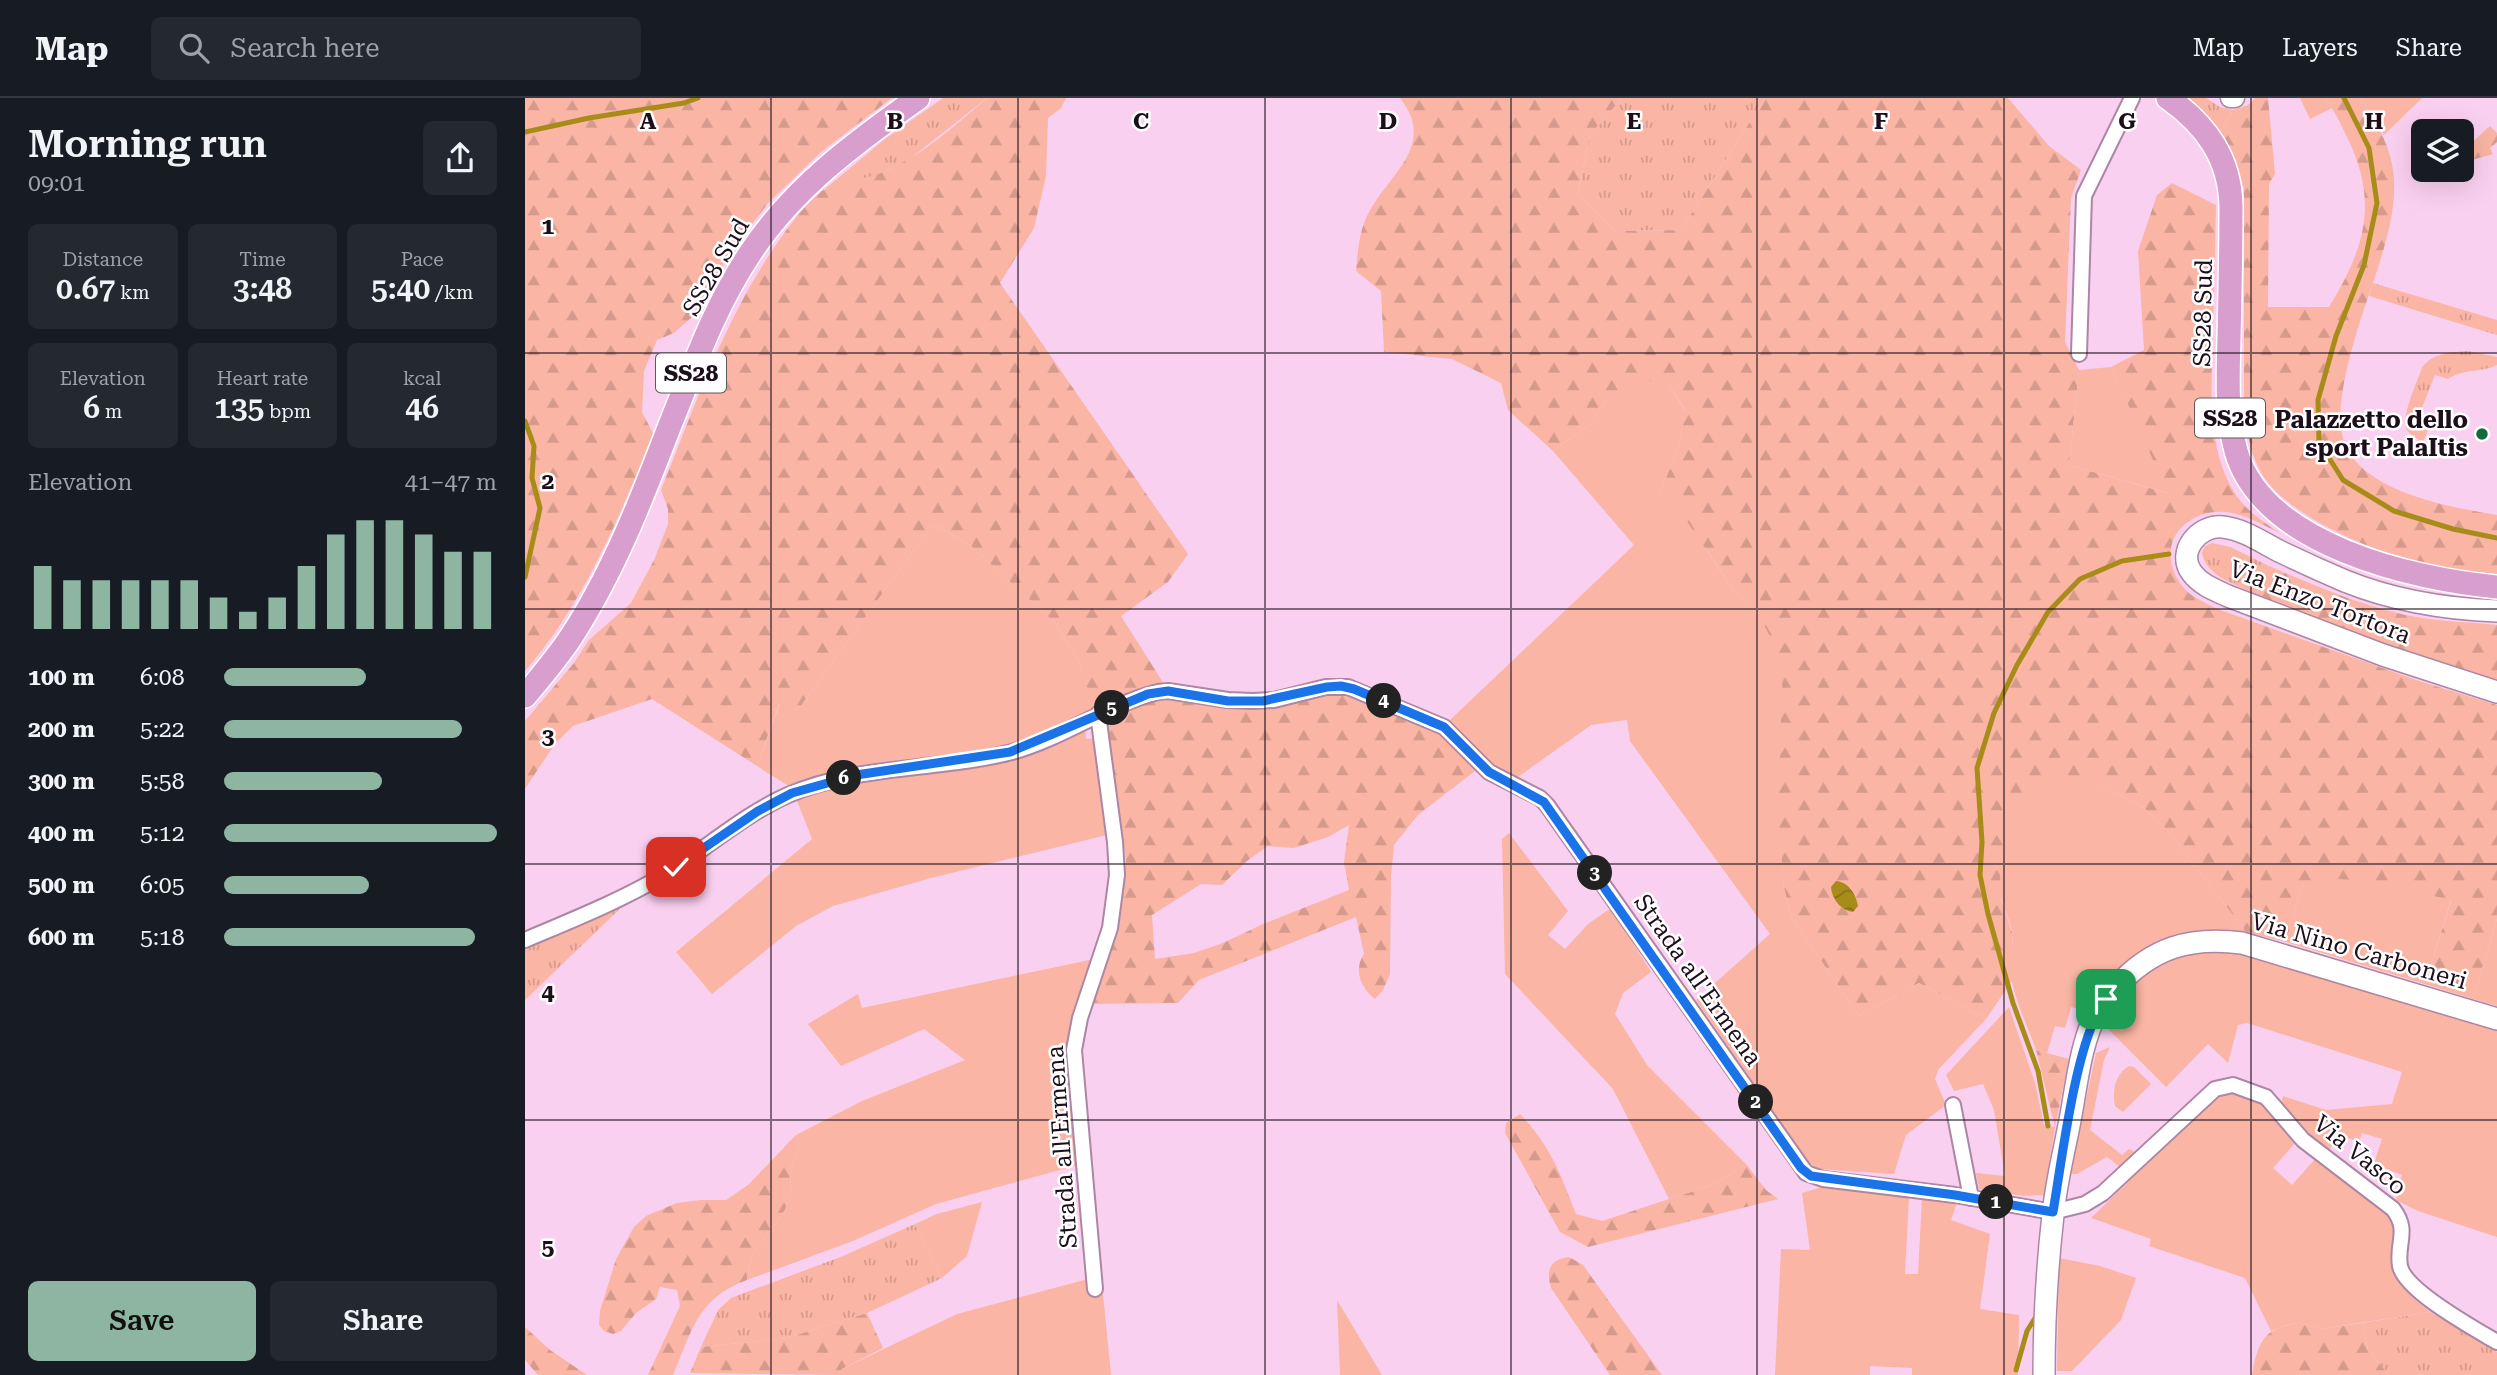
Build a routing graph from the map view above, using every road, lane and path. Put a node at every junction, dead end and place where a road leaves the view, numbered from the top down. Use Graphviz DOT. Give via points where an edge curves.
graph roads {
  1 [pos="918,98"];
  2 [pos="2132,98"];
  3 [pos="2168,98"];
  4 [pos="2079,354"];
  5 [pos="2497,587"];
  6 [pos="2497,611"];
  7 [pos="2497,692"];
  8 [pos="525,696"];
  9 [pos="1098,714"];
  10 [pos="525,940"];
  11 [pos="2497,1019"];
  12 [pos="1953,1105"];
  13 [pos="1971,1198"];
  14 [pos="2053,1212"];
  15 [pos="1095,1289"];
  16 [pos="2497,1342"];
  17 [pos="2044,1375"];
  1 -- 8 [label="main road, SS28 Sud / SS28" via="814,178 750,253 703,342 612,565 570,639"];
  2 -- 4 [label="street" via="2084,196"];
  3 -- 5 [label="main road, SS28 Sud / SS28" via="2207,134 2227,172 2231,206 2230,415 2236,451 2252,486 2291,522 2362,558 2403,572"];
  6 -- 7 [label="main road, Via Enzo Tortora" via="2447,607 2366,589 2233,528 2206,528 2196,535 2187,557 2188,567 2200,582 2228,596"];
  9 -- 10 [label="street, Strada all'Ermena" via="1010,752 856,775 792,793 627,896"];
  9 -- 13 [label="street, Strada all'Ermena" via="1159,692 1263,701 1341,686 1444,727 1489,772 1547,805 1806,1173"];
  9 -- 15 [label="street, Strada all'Ermena" via="1117,876 1110,928 1074,1050"];
  11 -- 14 [label="main road, Via Nino Carboneri" via="2242,943 2200,941 2164,951 2131,971 2093,1020"];
  12 -- 13 [label="street"];
  13 -- 14 [label="street, Strada all'Ermena"];
  14 -- 16 [label="street, Via Vasco" via="2085,1204 2103,1193 2215,1090 2229,1084 2242,1087 2266,1097 2299,1137 2393,1209 2402,1224 2404,1275 2439,1307"];
  14 -- 17 [label="main road, Via Nino Carboneri" via="2044,1309"];
}
